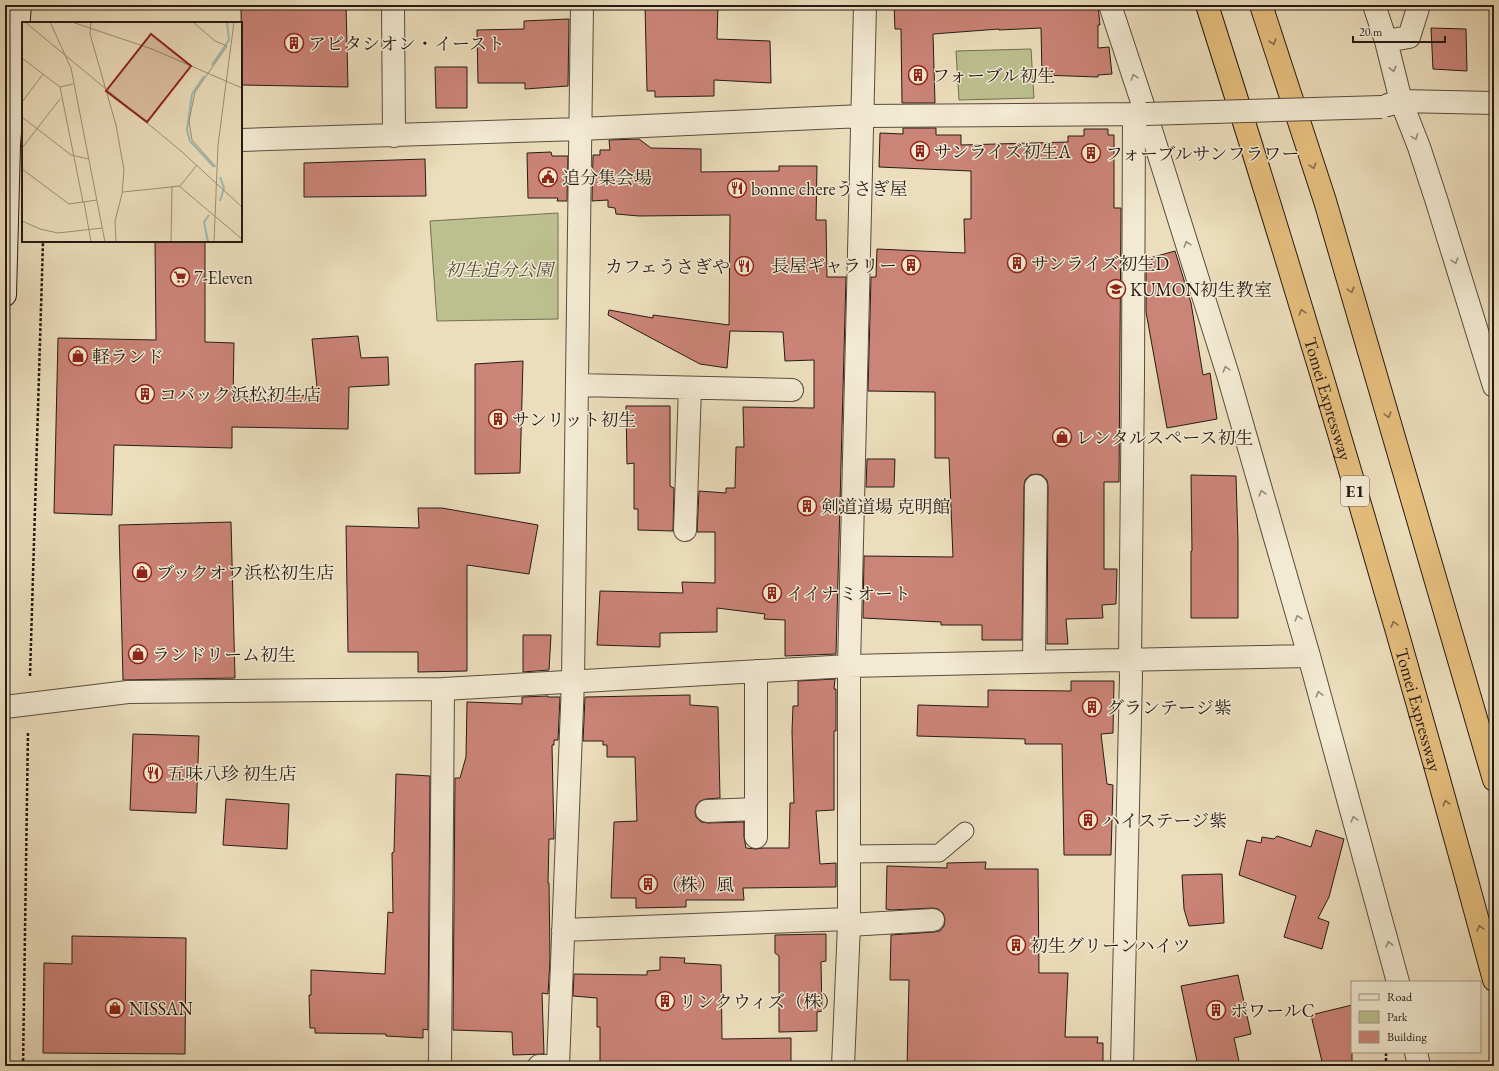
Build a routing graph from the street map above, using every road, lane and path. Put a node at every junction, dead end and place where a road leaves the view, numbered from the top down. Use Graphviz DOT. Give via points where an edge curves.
graph roads {
  1 [pos="20,5"];
  2 [pos="392,5"];
  3 [pos="582,5"];
  4 [pos="865,5"];
  5 [pos="1110,5"];
  6 [pos="1207,5"];
  7 [pos="1261,5"];
  8 [pos="1374,5"];
  9 [pos="1419,5"];
  10 [pos="1386,41"];
  11 [pos="1494,103"];
  12 [pos="1392,104"];
  13 [pos="1140,114"];
  14 [pos="862,116"];
  15 [pos="580,129"];
  16 [pos="394,136"];
  17 [pos="242,140"];
  18 [pos="16,145"];
  19 [pos="43,242"];
  20 [pos="5,295"];
  21 [pos="577,385"];
  22 [pos="1494,386"];
  23 [pos="690,388"];
  24 [pos="792,390"];
  25 [pos="1036,486"];
  26 [pos="685,530"];
  27 [pos="1309,656"];
  28 [pos="1034,661"];
  29 [pos="1130,661"];
  30 [pos="849,666"];
  31 [pos="756,671"];
  32 [pos="573,681"];
  33 [pos="443,689"];
  34 [pos="29,704"];
  35 [pos="5,707"];
  36 [pos="1494,780"];
  37 [pos="756,809"];
  38 [pos="707,811"];
  39 [pos="964,831"];
  40 [pos="756,837"];
  41 [pos="849,854"];
  42 [pos="933,920"];
  43 [pos="849,922"];
  44 [pos="564,930"];
  45 [pos="1494,980"];
  46 [pos="1398,981"];
  47 [pos="1386,1053"];
  48 [pos="1416,1053"];
  49 [pos="23,1066"];
  50 [pos="440,1066"];
  51 [pos="539,1066"];
  52 [pos="558,1066"];
  53 [pos="844,1066"];
  54 [pos="1122,1066"];
  55 [pos="1386,1066"];
  56 [pos="1419,1066"];
  1 -- 18 [label="street"];
  2 -- 16 [label="street"];
  3 -- 15 [label="street"];
  4 -- 14 [label="street"];
  13 -- 5 [label="street, one-way"];
  45 -- 6 [label="highway, Tomei Expressway / E1, one-way" via="1438,773 1292,277"];
  7 -- 36 [label="highway, one-way" via="1325,201"];
  8 -- 10 [label="street"];
  9 -- 10 [label="street" via="1409,37"];
  10 -- 12 [label="street, one-way"];
  11 -- 12 [label="street"];
  12 -- 13 [label="street, bridge"];
  12 -- 22 [label="street, one-way" via="1419,147"];
  13 -- 14 [label="street"];
  27 -- 13 [label="street, one-way" via="1228,375"];
  13 -- 29 [label="street" via="1133,378"];
  14 -- 15 [label="street"];
  14 -- 30 [label="street"];
  15 -- 16 [label="street"];
  15 -- 21 [label="street"];
  16 -- 17 [label="street"];
  18 -- 20 [label="street"];
  19 -- 34 [label="path"];
  21 -- 23 [label="street"];
  21 -- 32 [label="street"];
  23 -- 24 [label="street"];
  23 -- 26 [label="street"];
  25 -- 28 [label="street"];
  27 -- 29 [label="street"];
  46 -- 27 [label="street, one-way"];
  28 -- 29 [label="street"];
  28 -- 30 [label="street"];
  29 -- 54 [label="street"];
  30 -- 31 [label="street"];
  30 -- 41 [label="street"];
  31 -- 32 [label="street"];
  31 -- 37 [label="street"];
  32 -- 33 [label="street"];
  32 -- 44 [label="street"];
  33 -- 34 [label="street" via="128,692"];
  33 -- 50 [label="street"];
  34 -- 35 [label="street"];
  34 -- 49 [label="path"];
  37 -- 38 [label="street"];
  37 -- 40 [label="street"];
  39 -- 41 [label="lane" via="939,853"];
  41 -- 43 [label="street"];
  42 -- 43 [label="street"];
  43 -- 44 [label="street"];
  43 -- 53 [label="street"];
  44 -- 52 [label="street"];
  47 -- 55 [label="path"];
  48 -- 56 [label="street"];
  51 -- 52 [label="street"];
}
